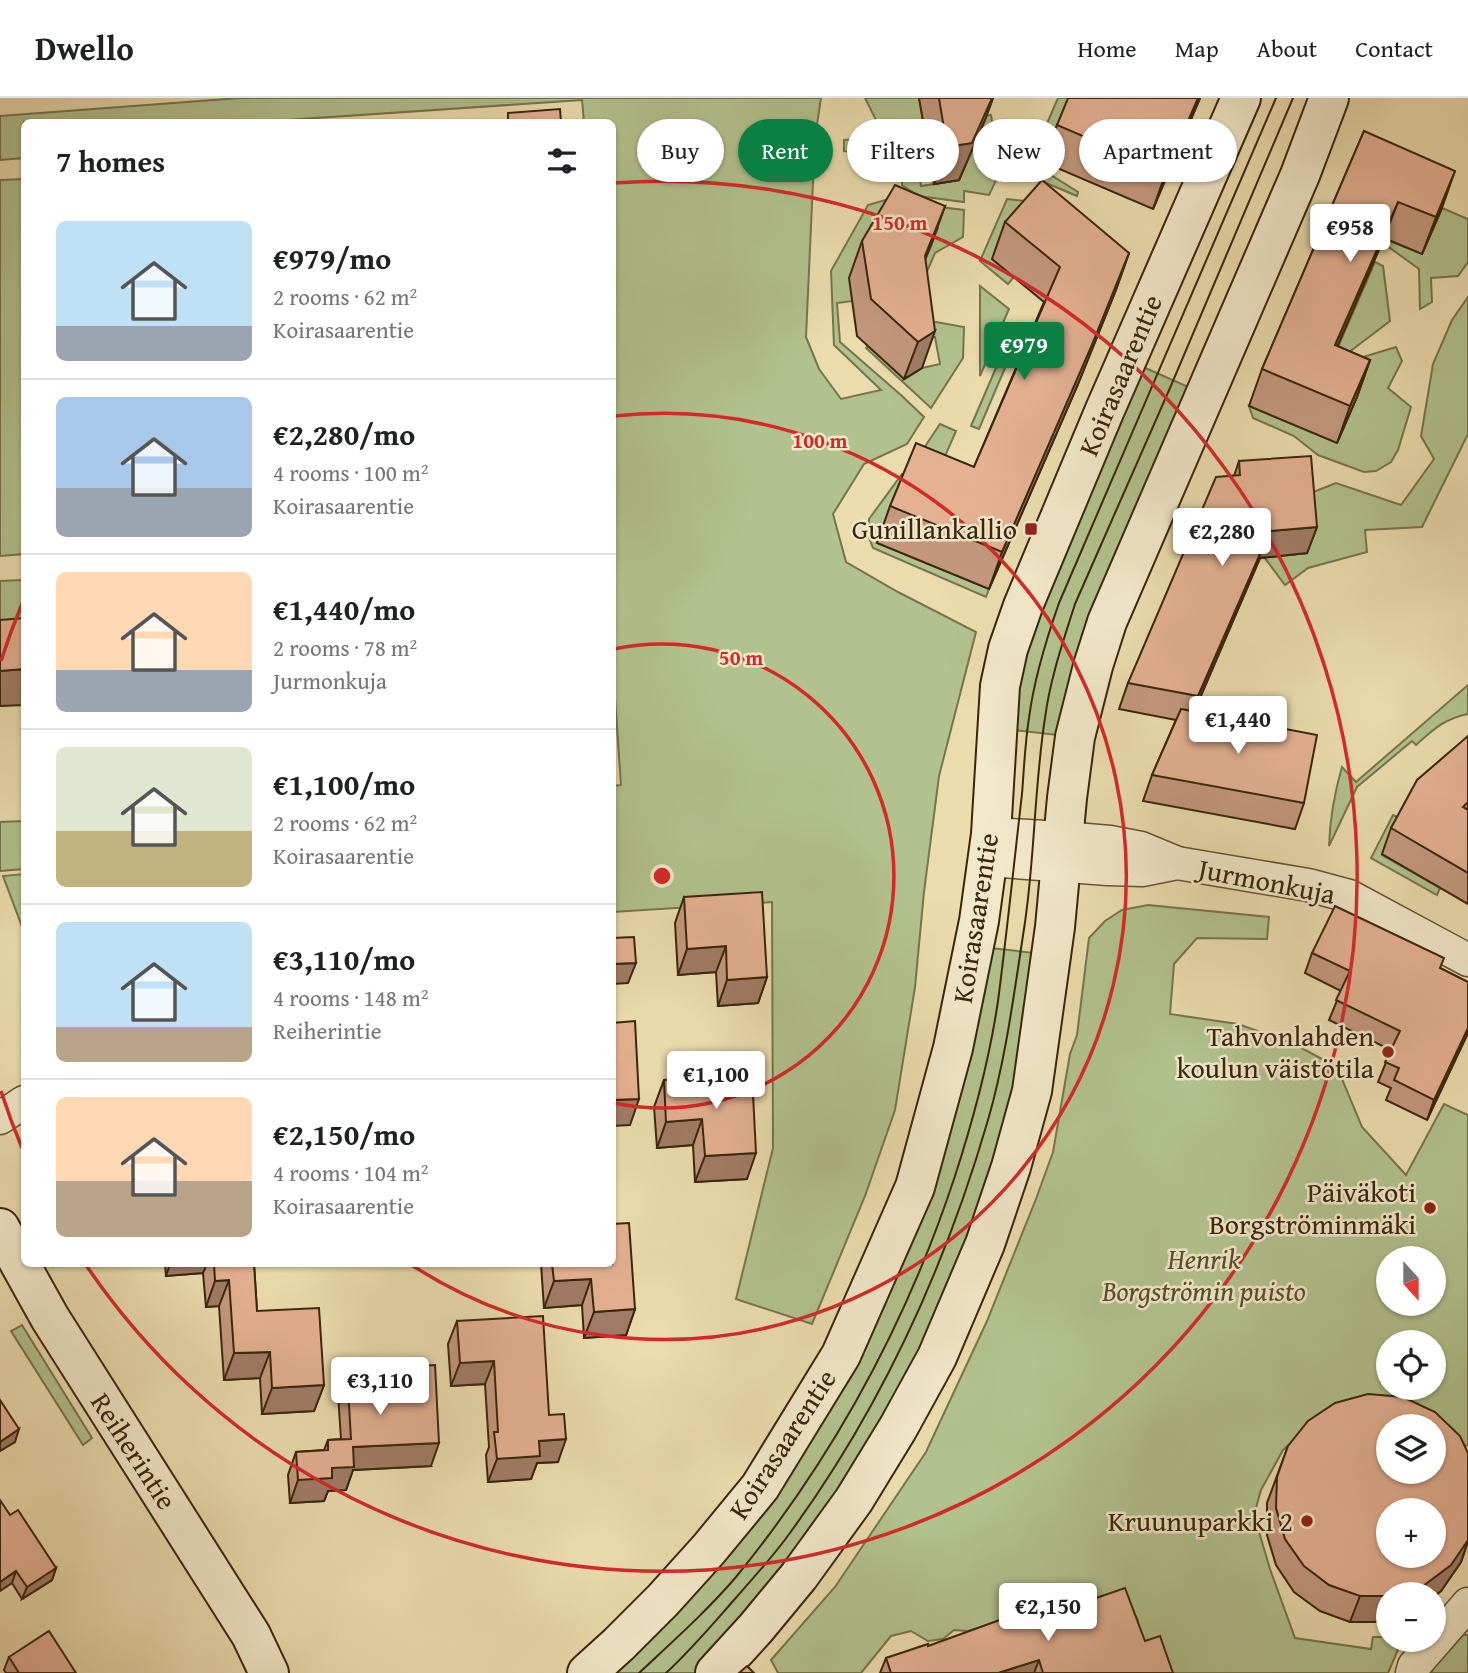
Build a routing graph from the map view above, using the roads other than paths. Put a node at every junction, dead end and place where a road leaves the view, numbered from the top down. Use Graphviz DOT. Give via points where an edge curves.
graph roads {
  1 [pos="1241,98"];
  2 [pos="1329,98"];
  3 [pos="989,847"];
  4 [pos="1061,852"];
  5 [pos="1468,960"];
  6 [pos="21,1104"];
  7 [pos="0,1118"];
  8 [pos="0,1228"];
  9 [pos="21,1266"];
  10 [pos="22,1267"];
  11 [pos="1468,1604"];
  12 [pos="269,1673"];
  13 [pos="587,1673"];
  14 [pos="715,1673"];
  15 [pos="1412,1673"];
  1 -- 3 [label="street, Koirasaarentie" via="1104,412 1008,649 1000,686"];
  2 -- 4 [label="street" via="1107,622 1075,737"];
  3 -- 4 [label="street, Jurmonkuja"];
  3 -- 13 [label="street, Koirasaarentie" via="953,1048 915,1187 841,1354 760,1487 663,1601"];
  4 -- 5 [label="street, Jurmonkuja" via="1142,870 1177,863 1308,885 1349,896"];
  4 -- 14 [label="street" via="1032,1091 985,1244 943,1344 854,1500 799,1576"];
  6 -- 7 [label="street"];
  8 -- 9 [label="street, Reiherintie"];
  10 -- 12 [label="street, Reiherintie" via="251,1635"];
  11 -- 15 [label="street"];
}
